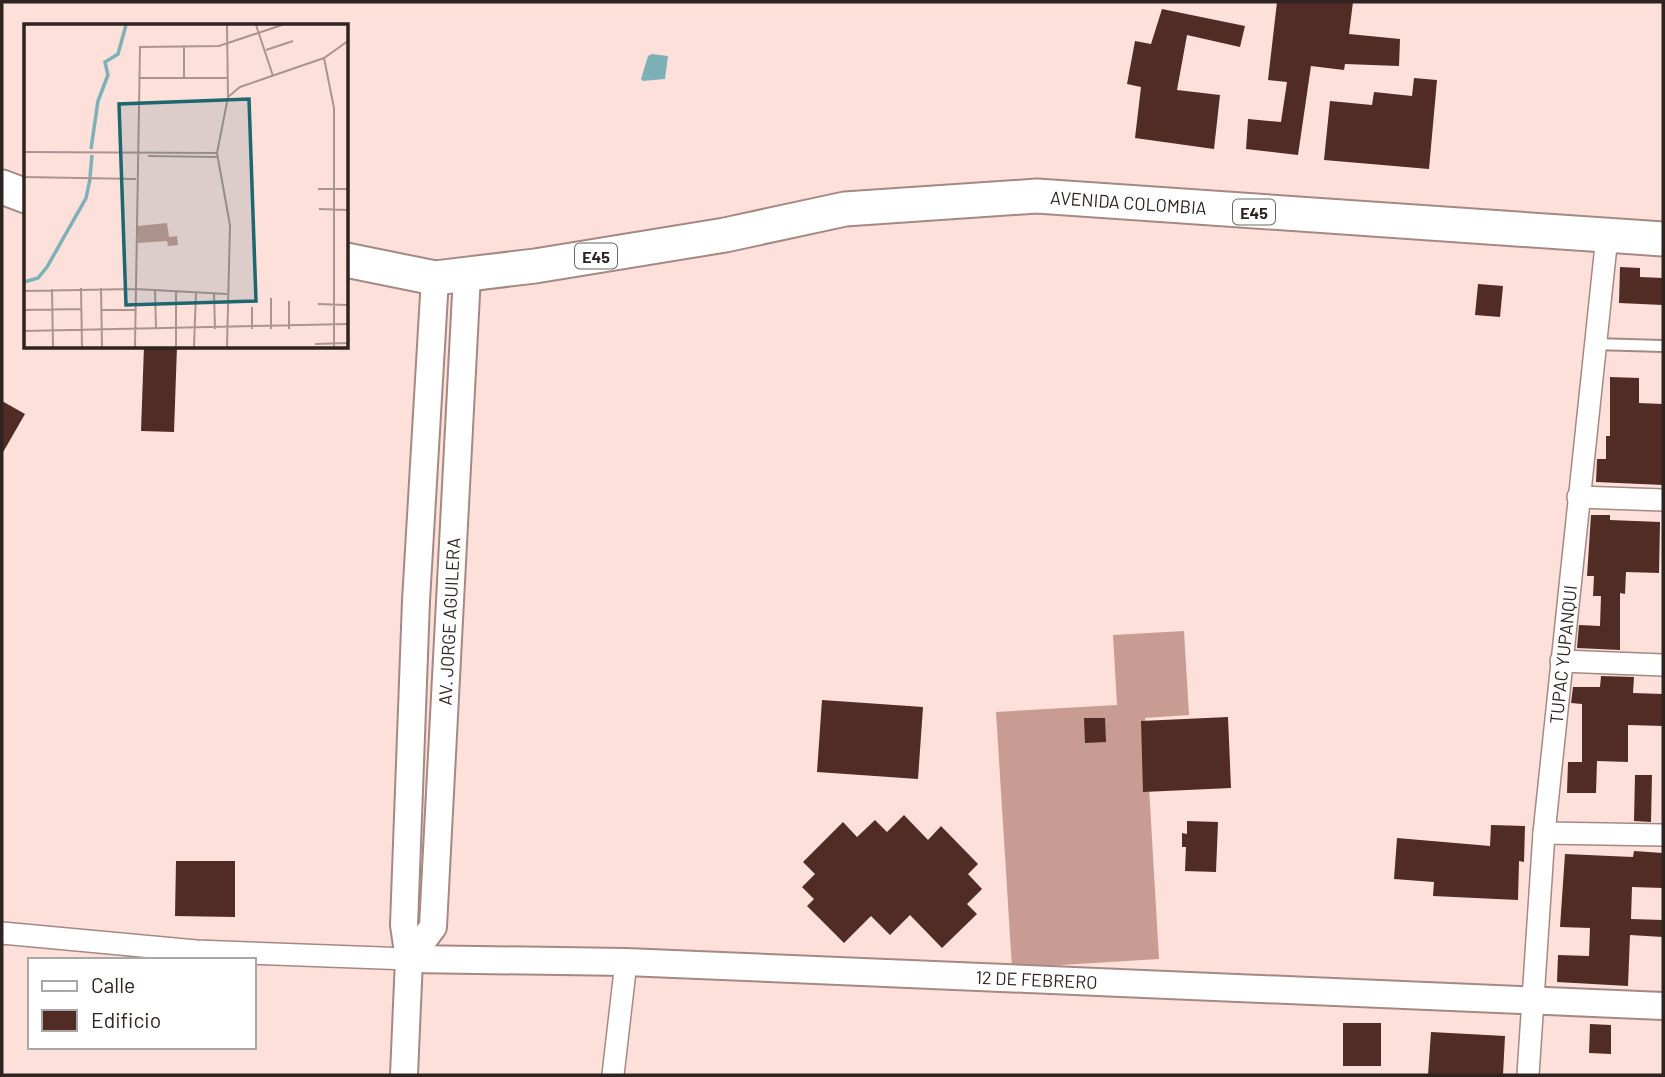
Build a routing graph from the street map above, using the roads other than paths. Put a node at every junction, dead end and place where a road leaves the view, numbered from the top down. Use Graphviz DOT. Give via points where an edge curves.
graph roads {
  1 [pos="2,187"];
  2 [pos="24,195"];
  3 [pos="1607,236"];
  4 [pos="1663,239"];
  5 [pos="348,260"];
  6 [pos="451,276"];
  7 [pos="1593,344"];
  8 [pos="1663,346"];
  9 [pos="1578,496"];
  10 [pos="1663,500"];
  11 [pos="1561,661"];
  12 [pos="1663,665"];
  13 [pos="1544,832"];
  14 [pos="1663,835"];
  15 [pos="2,933"];
  16 [pos="409,959"];
  17 [pos="626,962"];
  18 [pos="1531,1001"];
  19 [pos="1663,1006"];
  20 [pos="404,1075"];
  21 [pos="613,1075"];
  22 [pos="1528,1075"];
  1 -- 2 [label="main road"];
  3 -- 4 [label="main road, AVENIDA COLOMBIA / E45"];
  3 -- 6 [label="main road, AVENIDA COLOMBIA / E45" via="1037,197 845,209 726,235"];
  3 -- 7 [label="street, TUPAC YUPANQUI"];
  5 -- 6 [label="main road, E45"];
  6 -- 16 [label="street, AV. JORGE AGUILERA" via="433,927"];
  7 -- 8 [label="lane"];
  7 -- 9 [label="street, TUPAC YUPANQUI"];
  9 -- 10 [label="street"];
  9 -- 11 [label="street, TUPAC YUPANQUI"];
  11 -- 12 [label="street"];
  11 -- 13 [label="street, TUPAC YUPANQUI"];
  13 -- 14 [label="street"];
  13 -- 18 [label="street, TUPAC YUPANQUI"];
  15 -- 16 [label="street" via="195,951"];
  16 -- 17 [label="street, 12 DE FEBRERO"];
  16 -- 20 [label="street"];
  17 -- 18 [label="street, 12 DE FEBRERO"];
  17 -- 21 [label="street"];
  18 -- 19 [label="street, 12 DE FEBRERO"];
  18 -- 22 [label="street, TUPAC YUPANQUI"];
}
